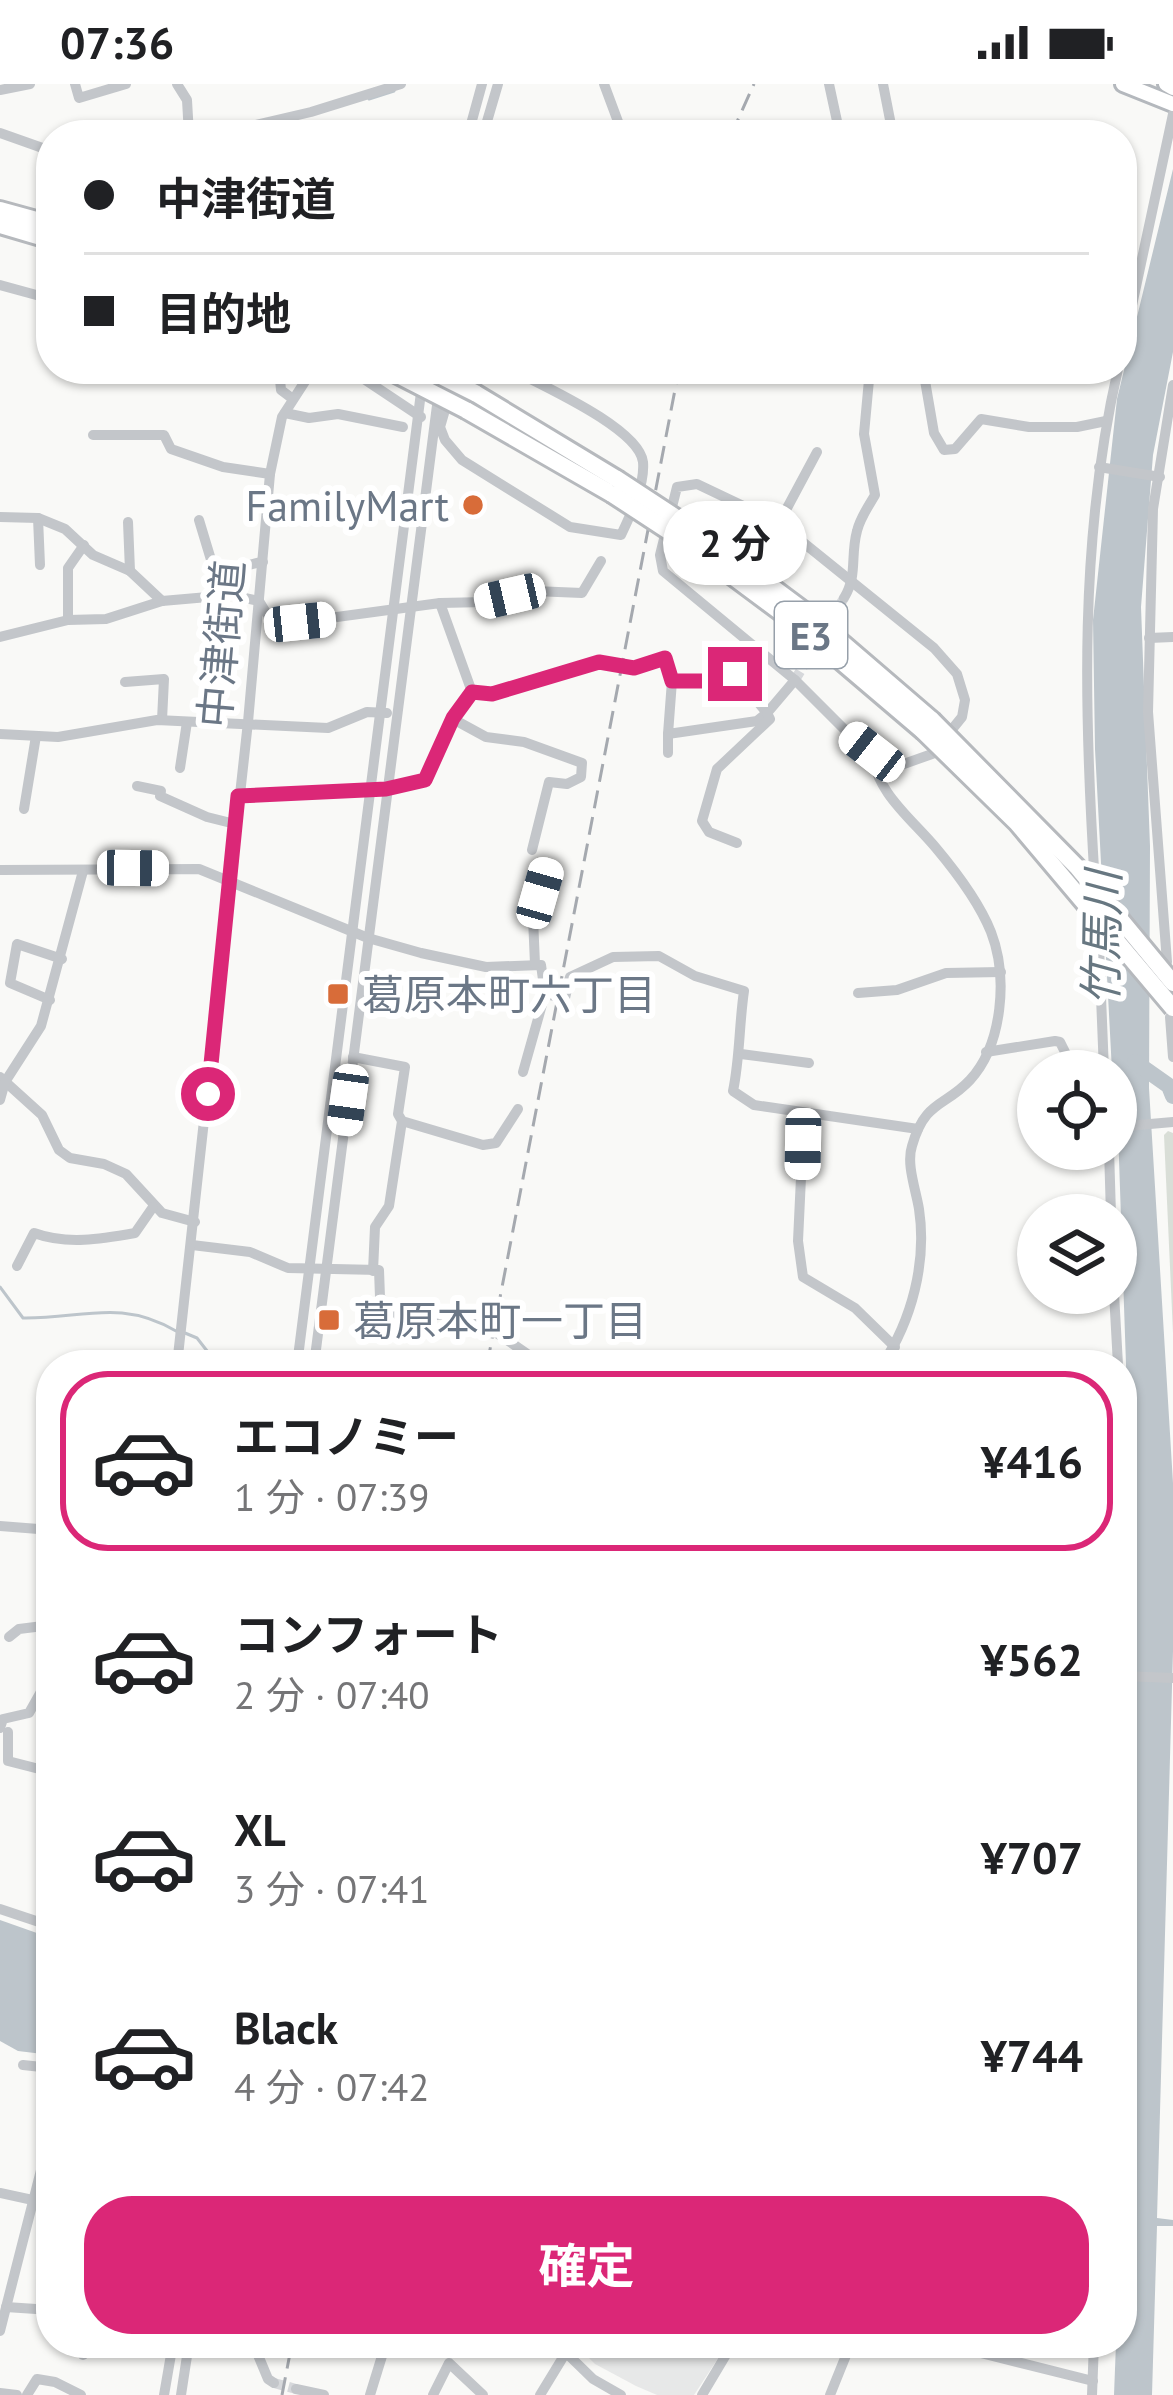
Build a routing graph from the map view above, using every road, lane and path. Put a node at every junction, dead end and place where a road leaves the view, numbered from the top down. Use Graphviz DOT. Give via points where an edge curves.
graph roads {
  1 [pos="30,84"];
  2 [pos="75,84"];
  3 [pos="126,84"];
  4 [pos="177,84"];
  5 [pos="401,84"];
  6 [pos="482,84"];
  7 [pos="498,84"];
  8 [pos="604,84"];
  9 [pos="829,84"];
  10 [pos="883,84"];
  11 [pos="1123,84"];
  12 [pos="1138,84"];
  13 [pos="8,87"];
  14 [pos="1173,103"];
  15 [pos="1173,114"];
  16 [pos="188,120"];
  17 [pos="277,120"];
  18 [pos="472,120"];
  19 [pos="487,120"];
  20 [pos="617,120"];
  21 [pos="837,120"];
  22 [pos="889,120"];
  23 [pos="0,133"];
  24 [pos="36,146"];
  25 [pos="0,210"];
  26 [pos="36,220"];
  27 [pos="0,226"];
  28 [pos="36,236"];
  29 [pos="1137,282"];
  30 [pos="3,288"];
  31 [pos="36,296"];
  32 [pos="280,384"];
  33 [pos="303,384"];
  34 [pos="371,384"];
  35 [pos="415,384"];
  36 [pos="424,384"];
  37 [pos="440,384"];
  38 [pos="452,384"];
  39 [pos="457,384"];
  40 [pos="538,384"];
  41 [pos="869,384"];
  42 [pos="926,384"];
  43 [pos="1115,384"];
  44 [pos="1173,385"];
  45 [pos="293,399"];
  46 [pos="285,413"];
  47 [pos="419,416"];
  48 [pos="1106,421"];
  49 [pos="437,427"];
  50 [pos="403,428"];
  51 [pos="94,435"];
  52 [pos="817,452"];
  53 [pos="1099,467"];
  54 [pos="270,474"];
  55 [pos="1160,477"];
  56 [pos="615,486"];
  57 [pos="18,516"];
  58 [pos="0,517"];
  59 [pos="38,518"];
  60 [pos="200,520"];
  61 [pos="128,522"];
  62 [pos="779,523"];
  63 [pos="0,529"];
  64 [pos="1155,538"];
  65 [pos="1173,543"];
  66 [pos="84,545"];
  67 [pos="601,561"];
  68 [pos="262,562"];
  69 [pos="40,565"];
  70 [pos="130,571"];
  71 [pos="854,582"];
  72 [pos="844,598"];
  73 [pos="259,601"];
  74 [pos="162,602"];
  75 [pos="411,604"];
  76 [pos="440,604"];
  77 [pos="395,611"];
  78 [pos="68,620"];
  79 [pos="0,637"];
  80 [pos="1149,638"];
  81 [pos="1173,638"];
  82 [pos="795,680"];
  83 [pos="672,681"];
  84 [pos="125,682"];
  85 [pos="472,692"];
  86 [pos="380,712"];
  87 [pos="767,713"];
  88 [pos="396,715"];
  89 [pos="453,718"];
  90 [pos="162,720"];
  91 [pos="188,722"];
  92 [pos="248,722"];
  93 [pos="927,725"];
  94 [pos="0,734"];
  95 [pos="668,734"];
  96 [pos="36,736"];
  97 [pos="872,752"];
  98 [pos="668,753"];
  99 [pos="180,769"];
  100 [pos="137,786"];
  101 [pos="386,789"];
  102 [pos="371,790"];
  103 [pos="238,796"];
  104 [pos="24,809"];
  105 [pos="236,824"];
  106 [pos="737,843"];
  107 [pos="532,850"];
  108 [pos="548,868"];
  109 [pos="0,870"];
  110 [pos="83,872"];
  111 [pos="230,882"];
  112 [pos="352,931"];
  113 [pos="368,938"];
  114 [pos="62,958"];
  115 [pos="1169,959"];
  116 [pos="535,964"];
  117 [pos="1001,972"];
  118 [pos="1173,983"];
  119 [pos="858,993"];
  120 [pos="544,994"];
  121 [pos="50,1000"];
  122 [pos="1171,1012"];
  123 [pos="1064,1050"];
  124 [pos="1103,1050"];
  125 [pos="986,1052"];
  126 [pos="741,1054"];
  127 [pos="353,1057"];
  128 [pos="1173,1057"];
  129 [pos="809,1063"];
  130 [pos="523,1072"];
  131 [pos="2,1079"];
  132 [pos="0,1100"];
  133 [pos="518,1109"];
  134 [pos="804,1114"];
  135 [pos="402,1121"];
  136 [pos="1172,1124"];
  137 [pos="1137,1126"];
  138 [pos="918,1129"];
  139 [pos="153,1207"];
  140 [pos="195,1222"];
  141 [pos="193,1245"];
  142 [pos="17,1266"];
  143 [pos="310,1270"];
  144 [pos="326,1270"];
  145 [pos="373,1271"];
  146 [pos="1115,1314"];
  147 [pos="895,1347"];
  148 [pos="179,1350"];
  149 [pos="299,1350"];
  150 [pos="316,1350"];
  151 [pos="519,1350"];
  152 [pos="893,1350"];
  153 [pos="1117,1350"];
  154 [pos="0,1526"];
  155 [pos="36,1529"];
  156 [pos="36,1627"];
  157 [pos="9,1637"];
  158 [pos="1137,1676"];
  159 [pos="1173,1678"];
  160 [pos="36,1700"];
  161 [pos="4,1730"];
  162 [pos="36,1768"];
  163 [pos="0,1909"];
  164 [pos="36,1921"];
  165 [pos="23,2065"];
  166 [pos="36,2066"];
  167 [pos="0,2193"];
  168 [pos="36,2193"];
  169 [pos="34,2201"];
  170 [pos="6,2307"];
  171 [pos="36,2309"];
  172 [pos="0,2331"];
  173 [pos="170,2358"];
  174 [pos="187,2358"];
  175 [pos="259,2358"];
  176 [pos="381,2358"];
  177 [pos="563,2358"];
  178 [pos="569,2358"];
  179 [pos="725,2358"];
  180 [pos="845,2358"];
  181 [pos="1003,2358"];
  182 [pos="1094,2358"];
  183 [pos="1093,2380"];
  184 [pos="274,2384"];
  185 [pos="296,2389"];
  186 [pos="0,2393"];
  187 [pos="17,2395"];
  188 [pos="27,2395"];
  189 [pos="81,2395"];
  190 [pos="164,2395"];
  191 [pos="181,2395"];
  192 [pos="324,2395"];
  193 [pos="370,2395"];
  194 [pos="433,2395"];
  195 [pos="483,2395"];
  196 [pos="540,2395"];
  197 [pos="621,2395"];
  198 [pos="703,2395"];
  199 [pos="830,2395"];
  200 [pos="1092,2395"];
  1 -- 13 [label="street"];
  2 -- 3 [label="street" via="79,98"];
  4 -- 16 [label="street"];
  5 -- 17 [label="street"];
  6 -- 18 [label="street"];
  7 -- 19 [label="street"];
  8 -- 20 [label="street"];
  9 -- 21 [label="street"];
  10 -- 22 [label="street"];
  11 -- 14 [label="main road"];
  12 -- 14 [label="main road"];
  15 -- 29 [label="street"];
  23 -- 24 [label="street"];
  25 -- 26 [label="highway"];
  27 -- 28 [label="highway"];
  30 -- 31 [label="street"];
  32 -- 45 [label="street"];
  33 -- 45 [label="street, 中津街道"];
  34 -- 47 [label="street"];
  35 -- 56 [label="highway, bridge"];
  36 -- 47 [label="street"];
  37 -- 49 [label="street"];
  38 -- 49 [label="street"];
  39 -- 56 [label="highway, bridge"];
  40 -- 49 [label="street" via="638,446 644,464 621,535 570,527 462,460"];
  41 -- 71 [label="street" via="864,434 875,496 857,526"];
  42 -- 48 [label="street" via="944,450 955,449 981,418 1030,427"];
  43 -- 48 [label="street"];
  44 -- 55 [label="street"];
  45 -- 46 [label="street, 中津街道"];
  46 -- 50 [label="street"];
  46 -- 54 [label="street, 中津街道"];
  47 -- 49 [label="street"];
  47 -- 77 [label="street"];
  48 -- 53 [label="street"];
  49 -- 75 [label="street"];
  51 -- 54 [label="street" via="164,435 171,449"];
  52 -- 62 [label="street"];
  53 -- 55 [label="street"];
  53 -- 124 [label="street" via="1086,642"];
  54 -- 68 [label="street, 中津街道"];
  55 -- 64 [label="street"];
  56 -- 93 [label="highway, E3, bridge" via="696,540"];
  57 -- 58 [label="street"];
  57 -- 59 [label="street"];
  57 -- 63 [label="street"];
  59 -- 66 [label="street"];
  59 -- 69 [label="street"];
  60 -- 68 [label="street" via="215,573"];
  61 -- 70 [label="street"];
  62 -- 71 [label="street"];
  62 -- 82 [label="street" via="714,489 677,488 660,555 663,571"];
  64 -- 65 [label="street"];
  64 -- 80 [label="street"];
  66 -- 70 [label="street"];
  66 -- 78 [label="street" via="68,568"];
  67 -- 76 [label="street" via="583,592"];
  68 -- 73 [label="street, 中津街道"];
  70 -- 74 [label="street"];
  71 -- 72 [label="street"];
  71 -- 97 [label="street" via="934,648 957,674 965,700 962,717 932,754 901,764"];
  73 -- 74 [label="street" via="231,595"];
  73 -- 77 [label="street" via="267,614 300,622"];
  73 -- 92 [label="street, 中津街道"];
  74 -- 78 [label="street" via="106,619"];
  75 -- 76 [label="street"];
  75 -- 77 [label="street"];
  75 -- 88 [label="street"];
  76 -- 85 [label="street"];
  77 -- 86 [label="street"];
  78 -- 79 [label="street"];
  80 -- 81 [label="street"];
  80 -- 115 [label="street"];
  82 -- 87 [label="street"];
  82 -- 97 [label="street"];
  83 -- 85 [label="street, bridge" via="665,658 634,668 599,662 492,694"];
  83 -- 87 [label="street" via="735,674"];
  83 -- 95 [label="street"];
  84 -- 90 [label="street" via="164,679"];
  85 -- 89 [label="street"];
  86 -- 88 [label="street"];
  86 -- 92 [label="street" via="328,728"];
  86 -- 102 [label="street"];
  87 -- 95 [label="street"];
  87 -- 106 [label="street" via="759,734 717,769 702,820 709,832"];
  88 -- 101 [label="street"];
  89 -- 101 [label="street" via="425,780"];
  89 -- 107 [label="street" via="486,737 582,763 581,778 549,782"];
  90 -- 91 [label="street"];
  90 -- 96 [label="street"];
  91 -- 92 [label="street"];
  91 -- 99 [label="street"];
  92 -- 103 [label="street, 中津街道"];
  93 -- 118 [label="highway, E3, bridge" via="1077,867"];
  93 -- 122 [label="highway, E3, bridge"];
  94 -- 96 [label="street"];
  95 -- 98 [label="street"];
  96 -- 104 [label="street"];
  97 -- 117 [label="street" via="882,787 980,909"];
  100 -- 105 [label="street"];
  101 -- 102 [label="street"];
  101 -- 113 [label="street"];
  102 -- 103 [label="street"];
  102 -- 112 [label="street"];
  103 -- 105 [label="street, 中津街道"];
  105 -- 111 [label="street, 中津街道"];
  108 -- 116 [label="street" via="533,918"];
  109 -- 110 [label="street"];
  110 -- 111 [label="street" via="199,869"];
  110 -- 114 [label="street"];
  111 -- 112 [label="street"];
  111 -- 140 [label="street, 中津街道"];
  112 -- 113 [label="street"];
  112 -- 143 [label="street"];
  113 -- 116 [label="street" via="486,967"];
  113 -- 127 [label="street"];
  114 -- 121 [label="street"];
  114 -- 121 [label="street" via="17,944 10,982"];
  116 -- 120 [label="street" via="543,968"];
  117 -- 119 [label="street" via="946,973"];
  117 -- 125 [label="street"];
  120 -- 126 [label="street" via="565,998 570,977 613,957 658,956 744,991"];
  120 -- 130 [label="street"];
  121 -- 131 [label="street"];
  122 -- 128 [label="street"];
  123 -- 125 [label="street" via="1054,1040"];
  125 -- 138 [label="street" via="970,1080 934,1104"];
  126 -- 129 [label="street"];
  126 -- 134 [label="street" via="733,1091 754,1105"];
  127 -- 135 [label="street" via="405,1067"];
  127 -- 144 [label="street"];
  131 -- 132 [label="street"];
  131 -- 139 [label="street" via="42,1115 59,1150 126,1174"];
  133 -- 135 [label="street" via="496,1143 483,1145"];
  134 -- 138 [label="street"];
  134 -- 147 [label="street" via="803,1277 855,1308"];
  135 -- 145 [label="street" via="389,1206 375,1227"];
  136 -- 137 [label="street"];
  138 -- 147 [label="street" via="909,1152 921,1250"];
  139 -- 140 [label="street"];
  139 -- 142 [label="street" via="135,1233 52,1240 34,1233"];
  140 -- 141 [label="street, 中津街道"];
  141 -- 143 [label="street"];
  141 -- 148 [label="street, 中津街道"];
  143 -- 144 [label="street"];
  143 -- 149 [label="street"];
  144 -- 145 [label="street"];
  144 -- 150 [label="street"];
  145 -- 151 [label="street" via="379,1270 380,1298 405,1322 451,1313 477,1318"];
  146 -- 153 [label="street"];
  147 -- 152 [label="street"];
  154 -- 155 [label="street"];
  156 -- 157 [label="street"];
  158 -- 159 [label="street"];
  160 -- 161 [label="street" via="28,1713 3,1719"];
  161 -- 162 [label="street" via="8,1760"];
  163 -- 164 [label="street"];
  165 -- 166 [label="street"];
  167 -- 169 [label="street"];
  168 -- 169 [label="street"];
  169 -- 170 [label="street"];
  170 -- 171 [label="street"];
  170 -- 172 [label="street"];
  173 -- 190 [label="street"];
  174 -- 191 [label="street"];
  175 -- 184 [label="street"];
  176 -- 193 [label="street"];
  177 -- 196 [label="street"];
  178 -- 197 [label="street"];
  179 -- 198 [label="street"];
  180 -- 199 [label="street"];
  181 -- 183 [label="street"];
  182 -- 183 [label="street"];
  183 -- 200 [label="street"];
  185 -- 192 [label="street"];
  186 -- 187 [label="street"];
  188 -- 189 [label="street" via="37,2379"];
  194 -- 195 [label="street" via="449,2362"];
}
